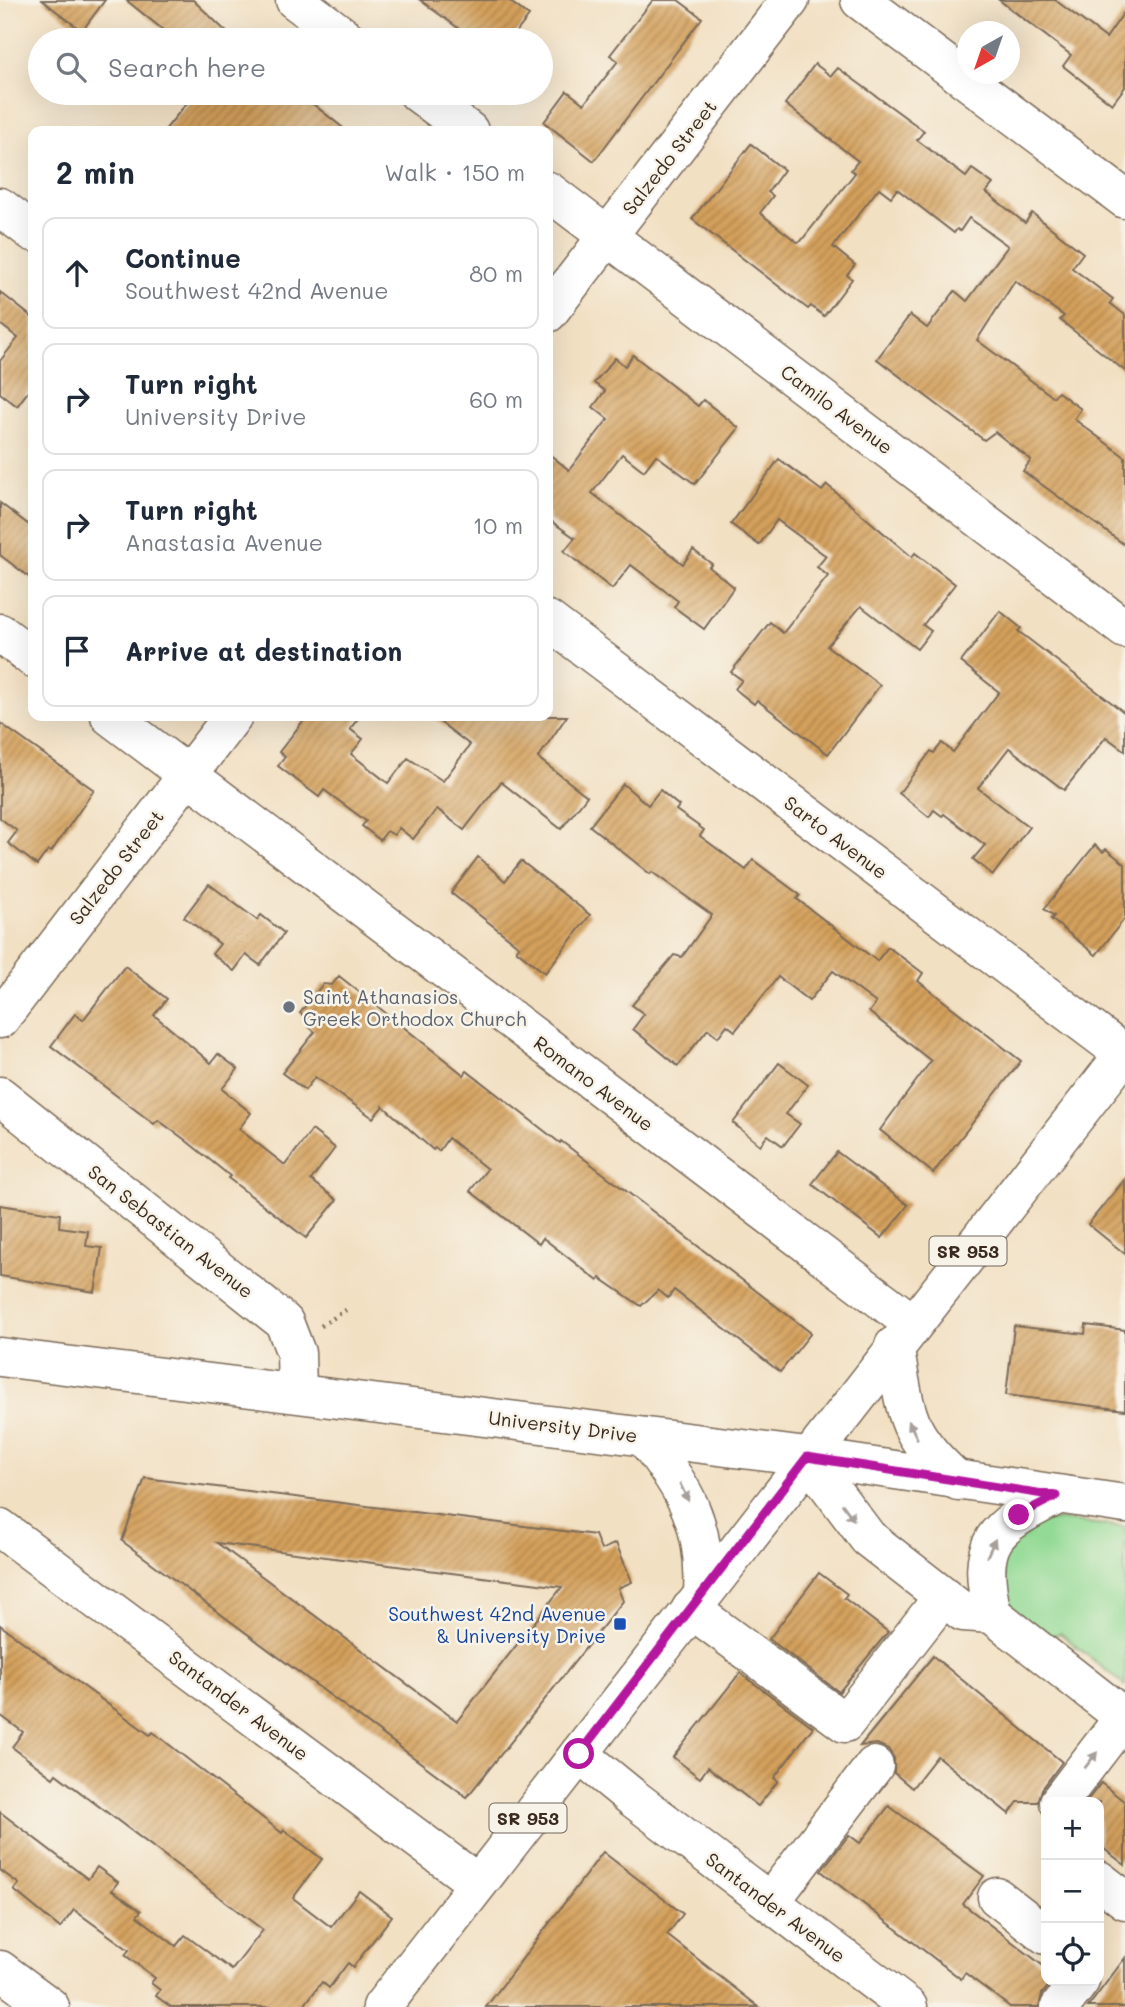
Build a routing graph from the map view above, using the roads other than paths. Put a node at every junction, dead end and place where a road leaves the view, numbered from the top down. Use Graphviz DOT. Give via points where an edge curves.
graph roads {
  1 [pos="295,0"];
  2 [pos="790,0"];
  3 [pos="860,0"];
  4 [pos="332,28"];
  5 [pos="434,105"];
  6 [pos="462,126"];
  7 [pos="553,195"];
  8 [pos="1125,199"];
  9 [pos="0,207"];
  10 [pos="28,228"];
  11 [pos="607,236"];
  12 [pos="553,306"];
  13 [pos="553,624"];
  14 [pos="1125,629"];
  15 [pos="0,633"];
  16 [pos="28,654"];
  17 [pos="117,721"];
  18 [pos="229,721"];
  19 [pos="187,775"];
  20 [pos="0,1018"];
  21 [pos="1125,1053"];
  22 [pos="0,1096"];
  23 [pos="903,1334"];
  24 [pos="0,1357"];
  25 [pos="297,1392"];
  26 [pos="644,1437"];
  27 [pos="807,1457"];
  28 [pos="958,1481"];
  29 [pos="1056,1496"];
  30 [pos="1125,1504"];
  31 [pos="0,1528"];
  32 [pos="943,1597"];
  33 [pos="697,1601"];
  34 [pos="992,1614"];
  35 [pos="1124,1718"];
  36 [pos="579,1754"];
  37 [pos="874,1766"];
  38 [pos="1063,1797"];
  39 [pos="477,1883"];
  40 [pos="1104,1884"];
  41 [pos="997,1897"];
  42 [pos="1125,1900"];
  43 [pos="770,1902"];
  44 [pos="1041,1931"];
  45 [pos="0,1970"];
  46 [pos="1076,1986"];
  47 [pos="50,2007"];
  48 [pos="382,2007"];
  49 [pos="908,2007"];
  50 [pos="1060,2007"];
  1 -- 4 [label="street"];
  2 -- 11 [label="street, Salzedo Street"];
  3 -- 8 [label="street"];
  5 -- 6 [label="street"];
  7 -- 11 [label="street, Camilo Avenue"];
  9 -- 10 [label="street"];
  11 -- 12 [label="street, Salzedo Street"];
  11 -- 14 [label="street, Camilo Avenue"];
  13 -- 21 [label="street, Sarto Avenue"];
  15 -- 16 [label="street"];
  17 -- 19 [label="street, Romano Avenue"];
  18 -- 19 [label="street, Salzedo Street"];
  19 -- 20 [label="street, Salzedo Street"];
  19 -- 23 [label="street, Romano Avenue"];
  21 -- 23 [label="street, SR 953"];
  22 -- 25 [label="street, San Sebastian Avenue" via="284,1322 296,1353"];
  23 -- 27 [label="street, SR 953"];
  28 -- 23 [label="street, one-way" via="931,1457 910,1426"];
  24 -- 25 [label="street, University Drive"];
  25 -- 26 [label="street, University Drive"];
  26 -- 27 [label="street, University Drive"];
  26 -- 33 [label="street, one-way" via="678,1479 689,1501 702,1549"];
  27 -- 28 [label="street, University Drive"];
  27 -- 32 [label="street, one-way" via="868,1538"];
  27 -- 33 [label="street, SR 953"];
  28 -- 29 [label="street, University Drive"];
  29 -- 30 [label="street, University Drive"];
  34 -- 29 [label="street, one-way" via="985,1585 987,1552 1005,1526"];
  31 -- 39 [label="street, Santander Avenue"];
  32 -- 33 [label="street" via="845,1723"];
  32 -- 34 [label="street" via="964,1612"];
  33 -- 36 [label="street, SR 953"];
  34 -- 35 [label="street"];
  38 -- 35 [label="street, one-way"];
  36 -- 39 [label="street, SR 953"];
  36 -- 43 [label="street, Santander Avenue"];
  37 -- 43 [label="street"];
  39 -- 48 [label="street, SR 953"];
  40 -- 42 [label="street"];
  41 -- 44 [label="street"];
  43 -- 49 [label="street, Santander Avenue"];
  45 -- 47 [label="street"];
  46 -- 50 [label="street"];
}
